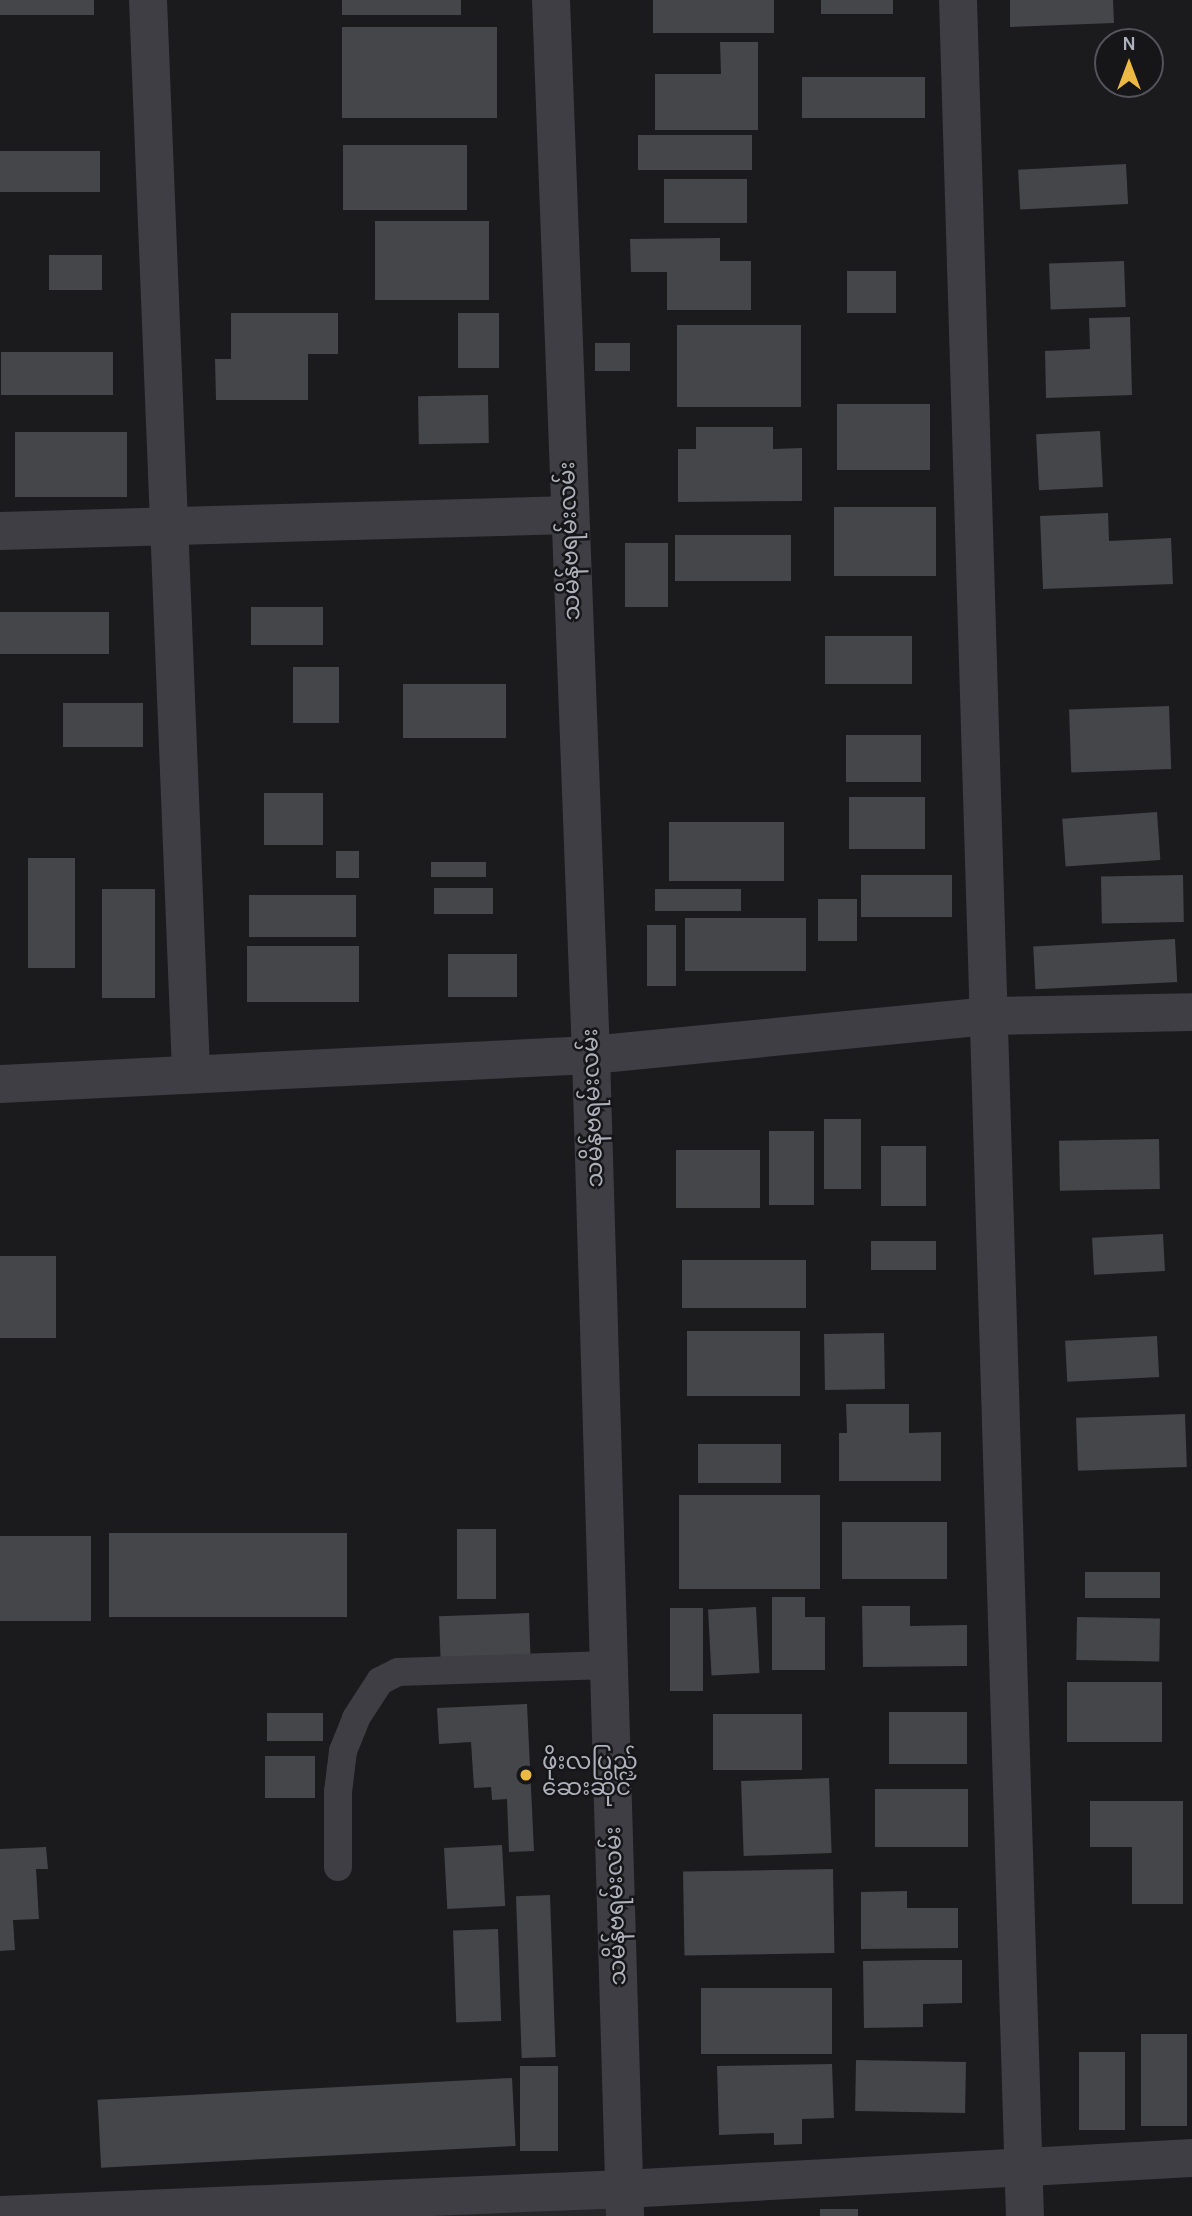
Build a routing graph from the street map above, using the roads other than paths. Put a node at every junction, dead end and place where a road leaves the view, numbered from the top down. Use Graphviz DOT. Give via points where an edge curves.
graph roads {
  1 [pos="148,0"];
  2 [pos="551,0"];
  3 [pos="958,0"];
  4 [pos="569,515"];
  5 [pos="167,526"];
  6 [pos="0,531"];
  7 [pos="1192,1012"];
  8 [pos="990,1016"];
  9 [pos="591,1055"];
  10 [pos="191,1072"];
  11 [pos="0,1084"];
  12 [pos="608,1665"];
  13 [pos="338,1867"];
  14 [pos="1192,2158"];
  15 [pos="1023,2165"];
  16 [pos="624,2203"];
  17 [pos="129,2212"];
  18 [pos="0,2215"];
  19 [pos="1025,2216"];
  1 -- 5 [label="street"];
  2 -- 4 [label="street, သမိန်ဗရမ်းလမ်း"];
  3 -- 8 [label="street"];
  4 -- 5 [label="street"];
  4 -- 9 [label="street, သမိန်ဗရမ်းလမ်း"];
  5 -- 6 [label="street"];
  5 -- 10 [label="street"];
  7 -- 8 [label="street"];
  8 -- 9 [label="street"];
  8 -- 15 [label="street"];
  9 -- 10 [label="street"];
  9 -- 12 [label="street, သမိန်ဗရမ်းလမ်း"];
  10 -- 11 [label="street"];
  12 -- 13 [label="lane" via="398,1672 380,1681 356,1717 343,1751"];
  12 -- 16 [label="street, သမိန်ဗရမ်းလမ်း"];
  14 -- 15 [label="street"];
  15 -- 16 [label="street"];
  15 -- 19 [label="street"];
  16 -- 17 [label="street"];
  17 -- 18 [label="street"];
}
